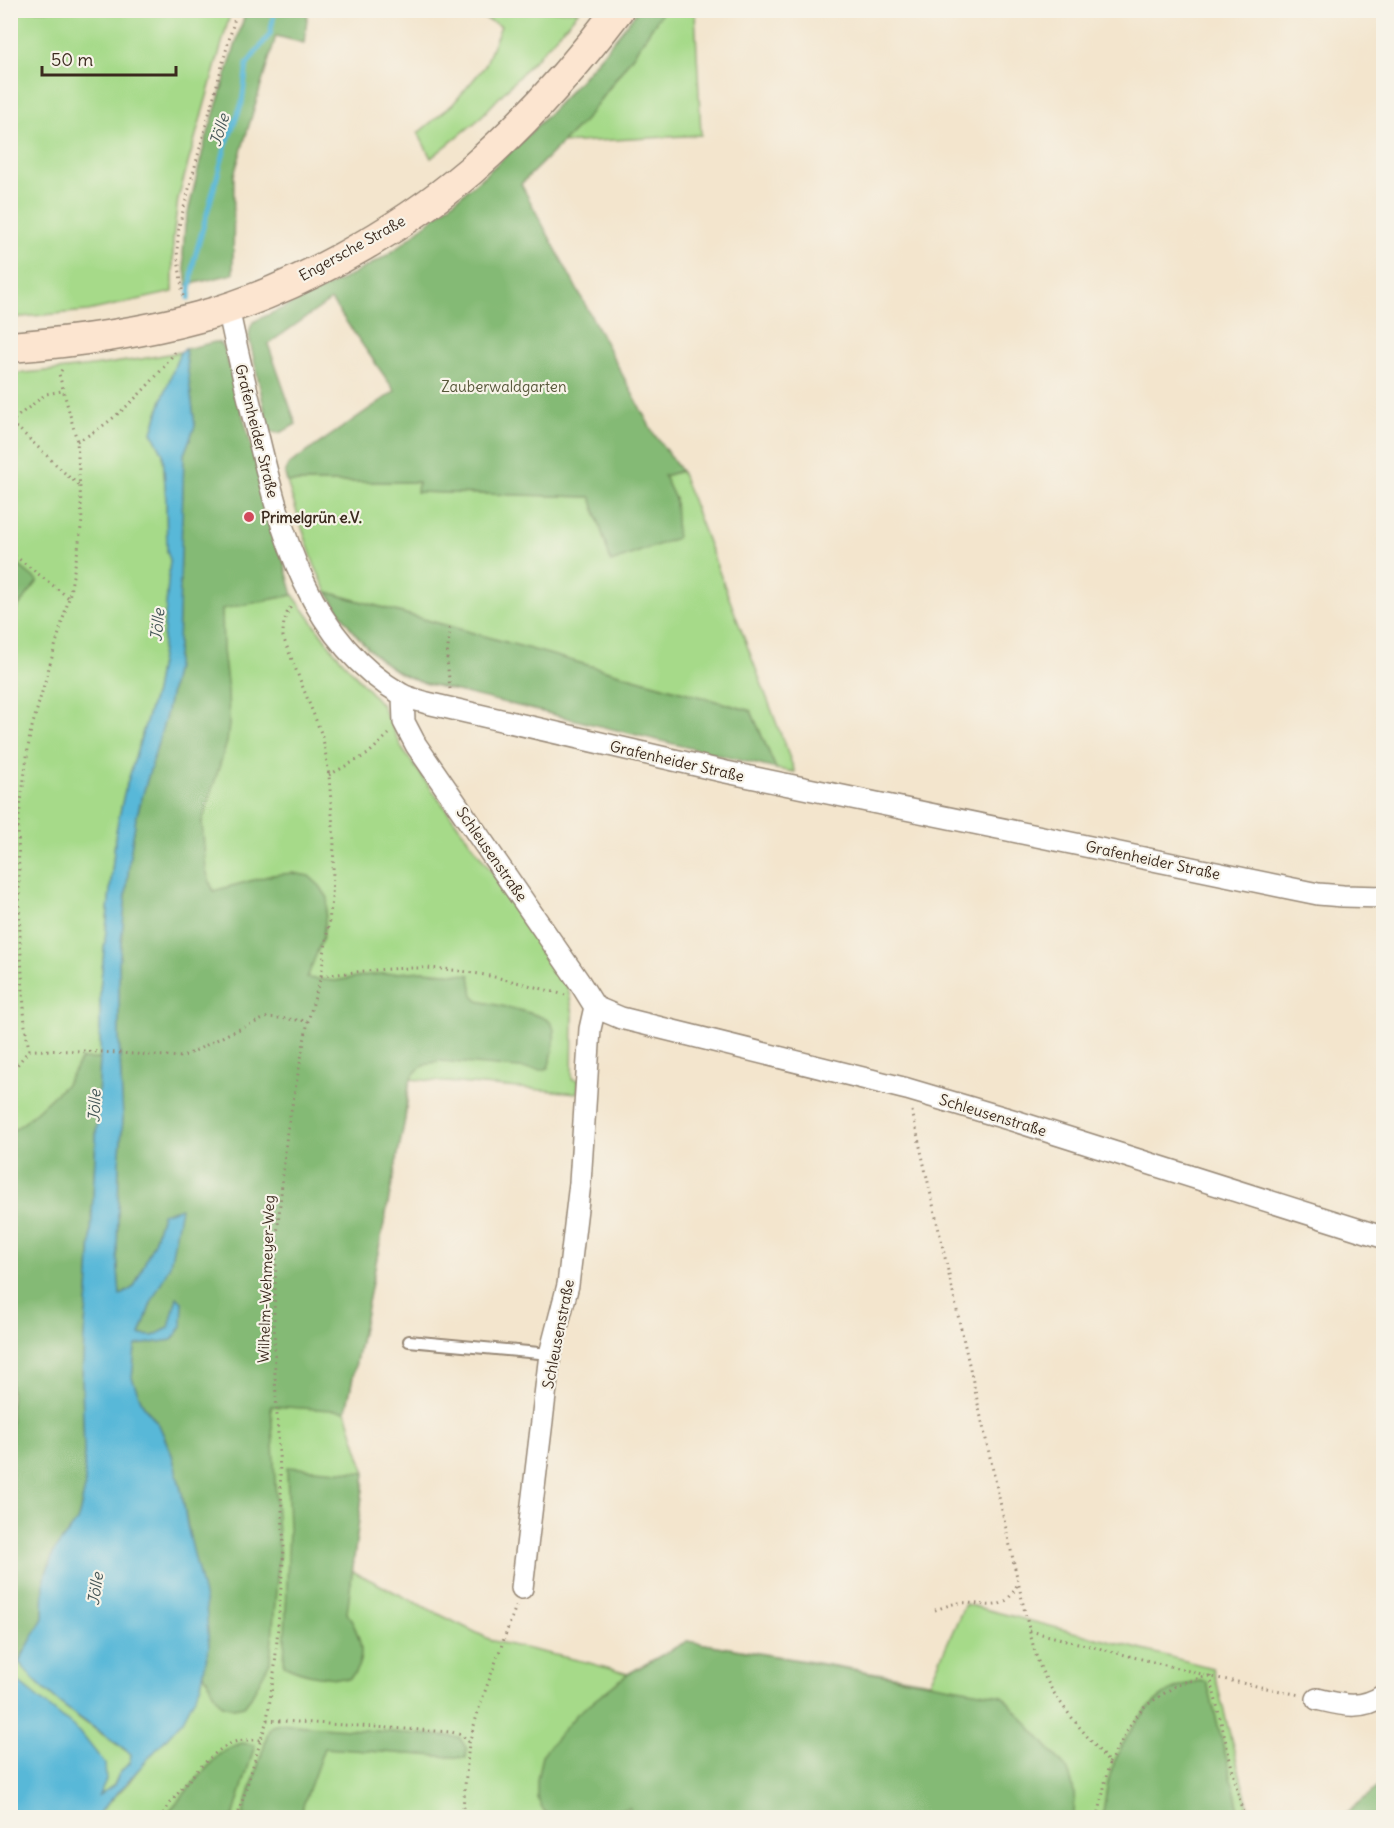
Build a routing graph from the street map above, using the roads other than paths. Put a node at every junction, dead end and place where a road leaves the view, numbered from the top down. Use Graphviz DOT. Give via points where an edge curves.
graph roads {
  1 [pos="618,10"];
  2 [pos="228,308"];
  3 [pos="10,347"];
  4 [pos="403,696"];
  5 [pos="1383,897"];
  6 [pos="595,1007"];
  7 [pos="1382,1236"];
  8 [pos="409,1341"];
  9 [pos="550,1354"];
  10 [pos="522,1588"];
  11 [pos="1383,1695"];
  12 [pos="1317,1699"];
  1 -- 2 [label="main road, Engersche Straße" via="539,105 442,192 406,219 322,268"];
  2 -- 3 [label="main road, Engersche Straße" via="98,339"];
  2 -- 4 [label="street, Grafenheider Straße" via="274,503 305,588 329,628 362,667"];
  4 -- 5 [label="street, Grafenheider Straße" via="726,772 1318,894"];
  4 -- 6 [label="street, Schleusenstraße" via="404,722 416,745"];
  6 -- 7 [label="street, Schleusenstraße" via="621,1018 907,1089"];
  6 -- 9 [label="street, Schleusenstraße" via="568,1285"];
  8 -- 9 [label="lane"];
  9 -- 10 [label="street, Schleusenstraße"];
  11 -- 12 [label="street" via="1358,1706"];
}
